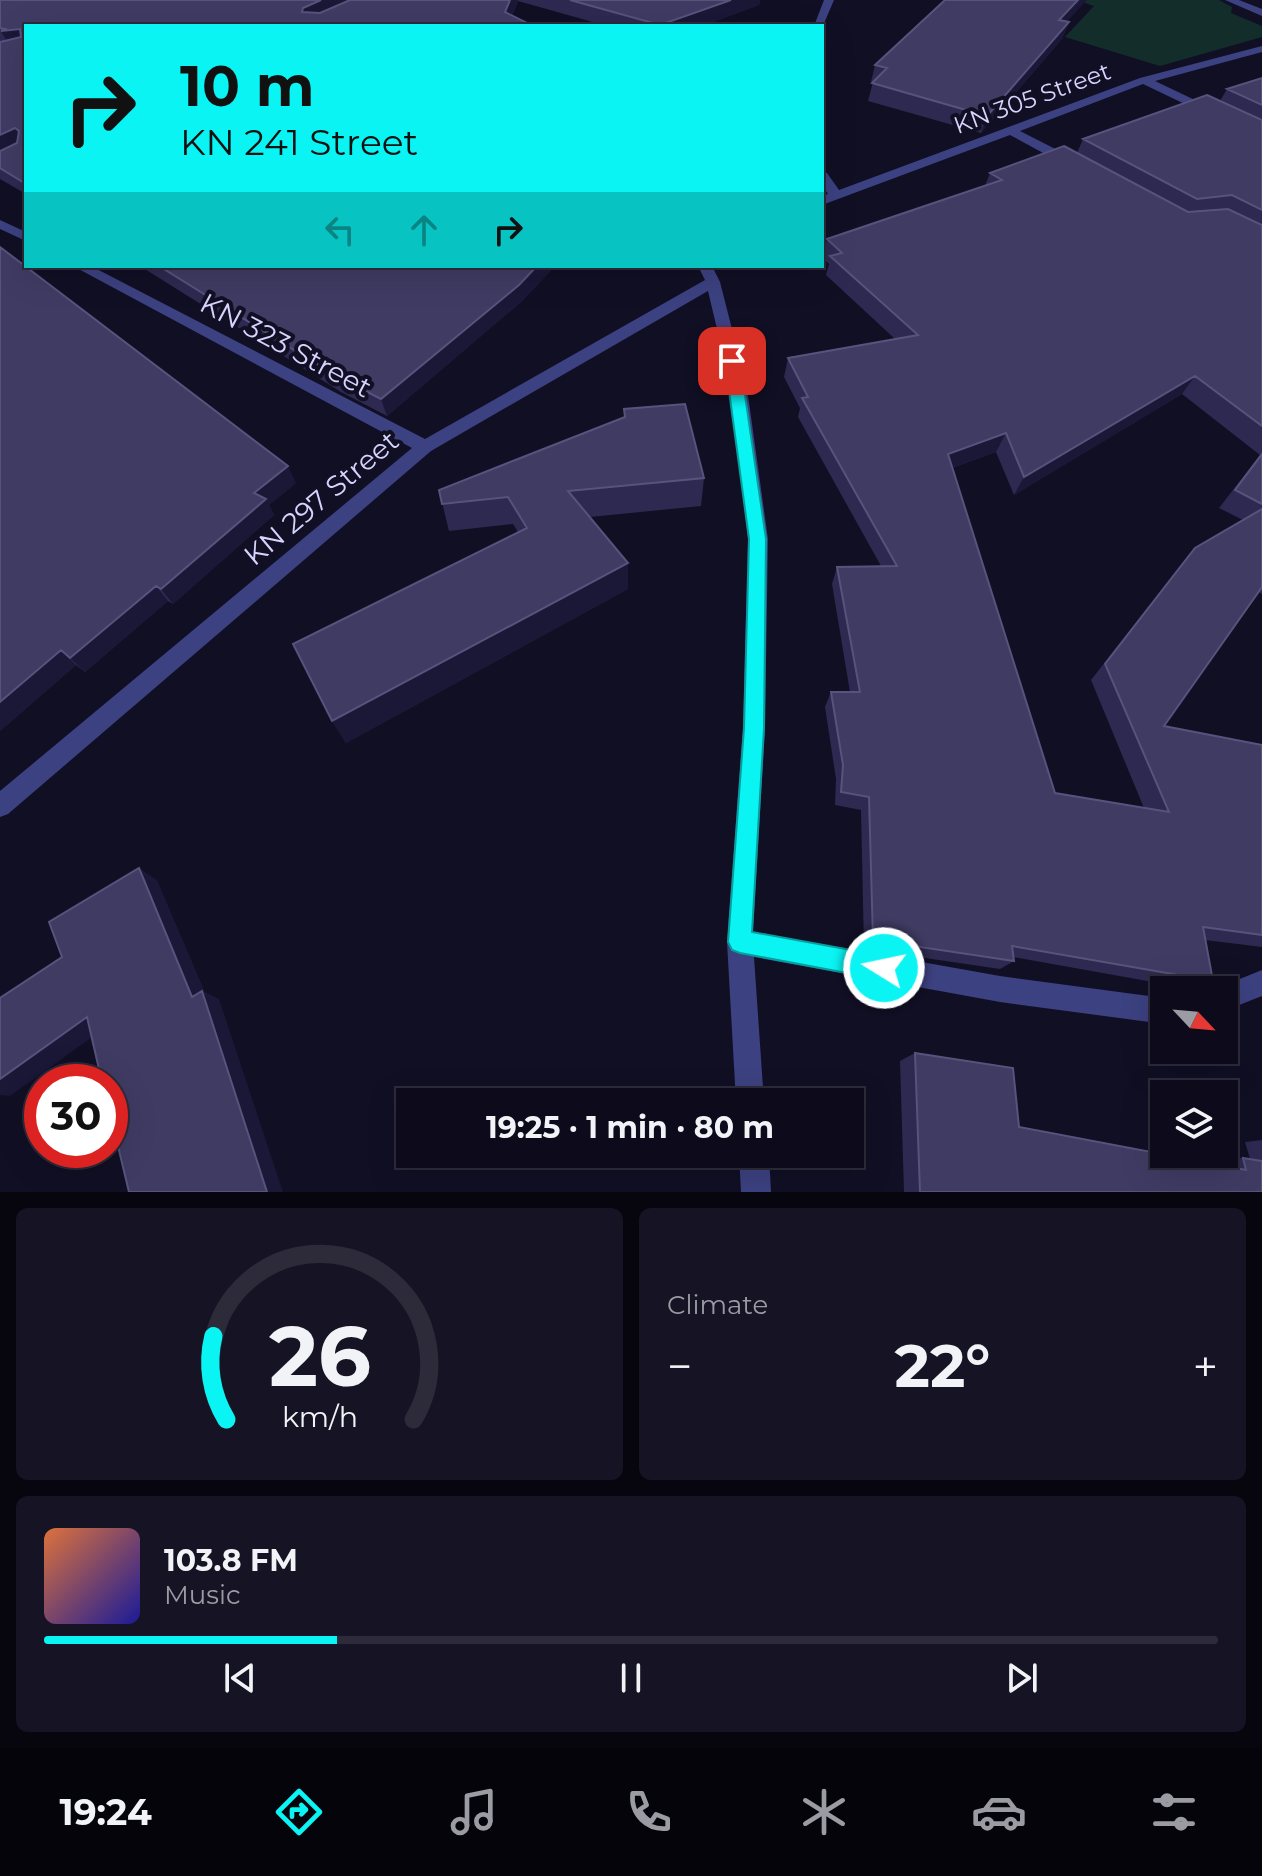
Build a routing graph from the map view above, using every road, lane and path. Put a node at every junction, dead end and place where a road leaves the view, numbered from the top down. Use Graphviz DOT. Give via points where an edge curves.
graph roads {
  1 [pos="829,0"];
  2 [pos="1230,0"];
  3 [pos="1262,13"];
  4 [pos="820,24"];
  5 [pos="1262,49"];
  6 [pos="1144,80"];
  7 [pos="1008,129"];
  8 [pos="1262,137"];
  9 [pos="1088,172"];
  10 [pos="829,198"];
  11 [pos="0,224"];
  12 [pos="24,236"];
  13 [pos="84,268"];
  14 [pos="709,274"];
  15 [pos="425,447"];
  16 [pos="0,806"];
  17 [pos="740,942"];
  18 [pos="1262,983"];
  19 [pos="1238,992"];
  20 [pos="1150,1009"];
  21 [pos="749,1088"];
  22 [pos="755,1168"];
  23 [pos="756,1192"];
  1 -- 4 [label="street"];
  2 -- 3 [label="street"];
  5 -- 6 [label="street, KN 305 Street"];
  6 -- 7 [label="street, KN 305 Street"];
  6 -- 8 [label="street"];
  7 -- 9 [label="street"];
  7 -- 10 [label="street, KN 305 Street"];
  11 -- 12 [label="street"];
  13 -- 15 [label="street, KN 323 Street"];
  14 -- 15 [label="street, KN 297 Street"];
  14 -- 17 [label="street" via="739,388 758,539 754,728"];
  15 -- 16 [label="street, KN 297 Street"];
  17 -- 20 [label="street" via="1000,989"];
  17 -- 21 [label="street"];
  18 -- 19 [label="street"];
  22 -- 23 [label="street"];
}
